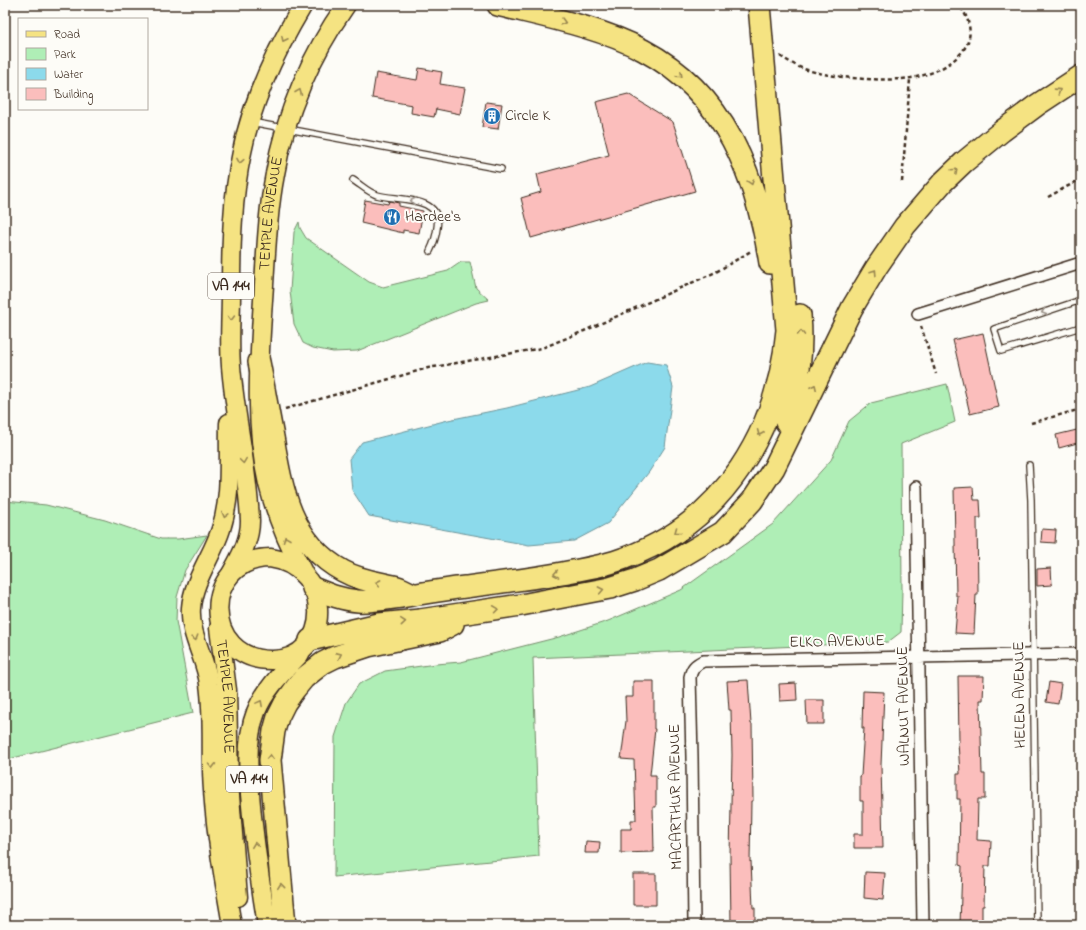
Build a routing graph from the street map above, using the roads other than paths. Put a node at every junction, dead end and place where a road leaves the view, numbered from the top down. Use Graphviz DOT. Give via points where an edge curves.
graph roads {
  1 [pos="303,5"];
  2 [pos="346,5"];
  3 [pos="498,5"];
  4 [pos="759,5"];
  5 [pos="772,5"];
  6 [pos="1081,76"];
  7 [pos="250,122"];
  8 [pos="286,129"];
  9 [pos="501,169"];
  10 [pos="353,180"];
  11 [pos="430,251"];
  12 [pos="1081,263"];
  13 [pos="1081,300"];
  14 [pos="918,314"];
  15 [pos="1081,327"];
  16 [pos="259,362"];
  17 [pos="231,365"];
  18 [pos="774,397"];
  19 [pos="1029,465"];
  20 [pos="916,487"];
  21 [pos="682,557"];
  22 [pos="231,574"];
  23 [pos="308,581"];
  24 [pos="415,594"];
  25 [pos="218,613"];
  26 [pos="470,613"];
  27 [pos="307,645"];
  28 [pos="1081,654"];
  29 [pos="1033,655"];
  30 [pos="919,657"];
  31 [pos="692,669"];
  32 [pos="232,925"];
  33 [pos="240,925"];
  34 [pos="267,925"];
  35 [pos="285,925"];
  36 [pos="694,925"];
  37 [pos="923,925"];
  38 [pos="1036,925"];
  1 -- 7 [label="main road, VA 144, one-way" via="271,65"];
  8 -- 2 [label="main road, TEMPLE AVENUE / VA 144, one-way" via="312,62"];
  3 -- 18 [label="highway, one-way" via="589,29 642,49 676,71 722,122 750,178 766,242 777,312"];
  4 -- 18 [label="highway" via="787,330"];
  21 -- 5 [label="highway, one-way" via="730,512 756,480 771,455 787,419 798,376 801,328"];
  21 -- 6 [label="highway, one-way" via="723,532 764,485 852,308 890,247 921,207 948,177 996,135"];
  7 -- 8 [label="lane"];
  7 -- 17 [label="main road, VA 144, one-way" via="242,151 233,219"];
  8 -- 9 [label="lane"];
  8 -- 16 [label="main road, TEMPLE AVENUE / VA 144" via="271,199"];
  11 -- 10 [label="lane, one-way" via="435,241 438,223 431,207 414,201 376,195"];
  12 -- 14 [label="street"];
  13 -- 15 [label="lane, one-way" via="994,329 1001,351"];
  23 -- 16 [label="main road, TEMPLE AVENUE / VA 144, one-way" via="288,543 268,484 259,414"];
  24 -- 16 [label="highway, one-way" via="343,571 315,550 306,539 291,514 283,489"];
  17 -- 22 [label="main road, VA 144, one-way" via="250,521 248,541"];
  17 -- 32 [label="main road, one-way" via="228,502 217,540 195,589 191,618 209,683 213,792"];
  18 -- 24 [label="highway, one-way" via="758,439 730,483 694,520 650,548 626,558 588,568 524,580"];
  19 -- 29 [label="lane, HELEN AVENUE"];
  20 -- 30 [label="street, WALNUT AVENUE"];
  26 -- 21 [label="highway, one-way" via="610,588 659,570"];
  22 -- 23 [label="main road" via="246,563 264,558 294,566"];
  22 -- 25 [label="main road, VA 144" via="220,592"];
  23 -- 24 [label="highway" via="332,596 358,601 375,601"];
  23 -- 27 [label="main road, VA 144" via="316,597 318,615"];
  25 -- 27 [label="main road" via="224,634 231,643 249,656 261,660 284,659"];
  25 -- 33 [label="main road, TEMPLE AVENUE / VA 144" via="228,690 229,783"];
  27 -- 26 [label="highway, one-way" via="380,624"];
  35 -- 26 [label="highway, one-way" via="270,760 274,731 285,703 304,678 335,657 368,646 440,631"];
  34 -- 27 [label="main road, TEMPLE AVENUE / VA 144, one-way" via="251,803 250,732 263,697"];
  28 -- 29 [label="street, ELKO AVENUE"];
  29 -- 30 [label="street, ELKO AVENUE"];
  29 -- 38 [label="lane, HELEN AVENUE"];
  30 -- 31 [label="street, ELKO AVENUE" via="703,661"];
  30 -- 37 [label="street, WALNUT AVENUE"];
  31 -- 36 [label="street, MACARTHUR AVENUE" via="690,677"];
}
